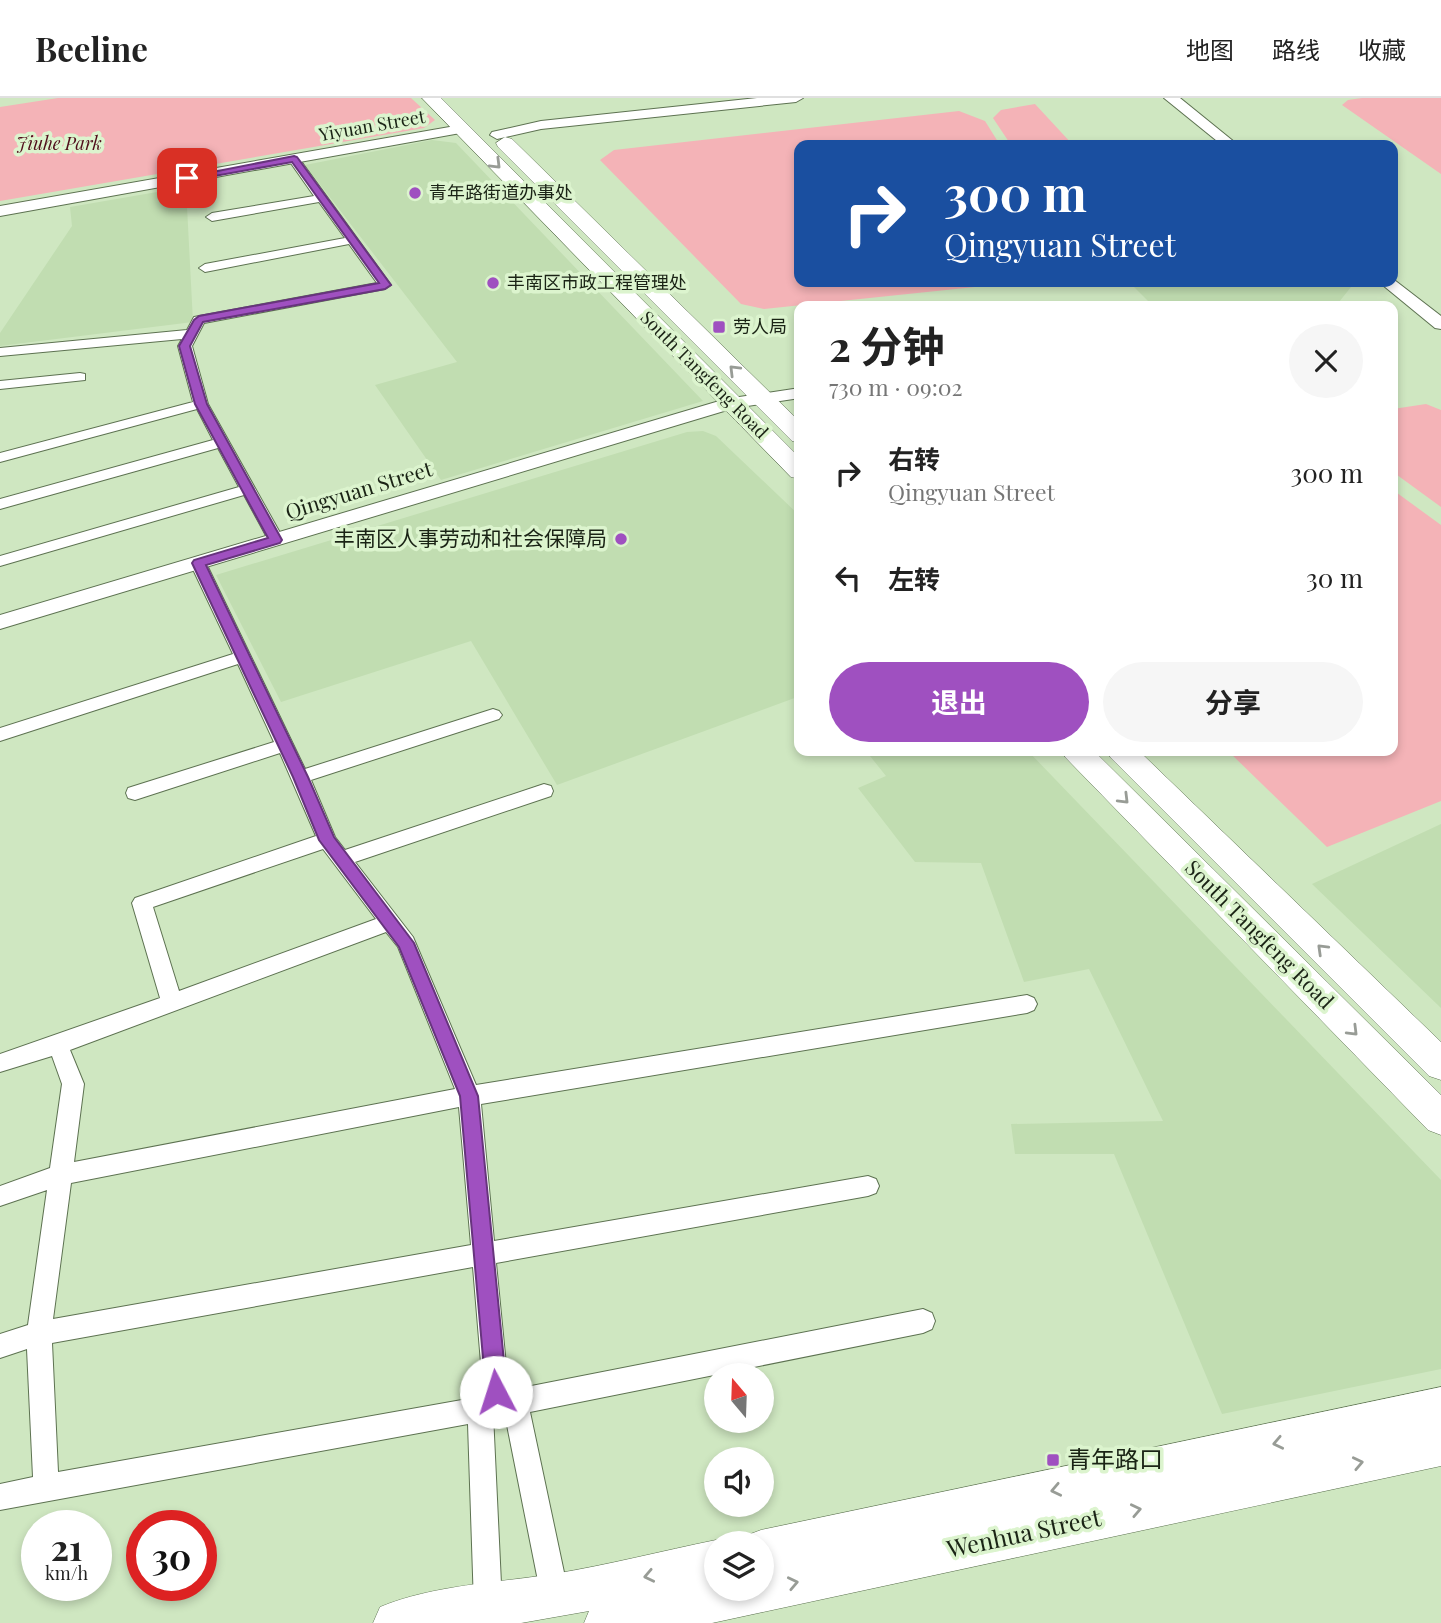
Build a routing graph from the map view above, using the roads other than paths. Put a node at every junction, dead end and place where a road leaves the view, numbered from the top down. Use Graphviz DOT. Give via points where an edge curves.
graph roads {
  1 [pos="431,98"];
  2 [pos="737,98"];
  3 [pos="796,98"];
  4 [pos="1166,102"];
  5 [pos="491,129"];
  6 [pos="461,130"];
  7 [pos="1206,140"];
  8 [pos="1223,140"];
  9 [pos="294,159"];
  10 [pos="322,198"];
  11 [pos="0,211"];
  12 [pos="212,217"];
  13 [pos="353,240"];
  14 [pos="205,268"];
  15 [pos="1398,276"];
  16 [pos="1396,287"];
  17 [pos="1435,310"];
  18 [pos="1403,313"];
  19 [pos="1441,324"];
  20 [pos="191,334"];
  21 [pos="0,352"];
  22 [pos="80,377"];
  23 [pos="0,385"];
  24 [pos="794,394"];
  25 [pos="761,398"];
  26 [pos="732,403"];
  27 [pos="201,404"];
  28 [pos="794,430"];
  29 [pos="222,442"];
  30 [pos="0,458"];
  31 [pos="794,466"];
  32 [pos="248,489"];
  33 [pos="0,504"];
  34 [pos="276,540"];
  35 [pos="0,561"];
  36 [pos="198,563"];
  37 [pos="0,622"];
  38 [pos="244,656"];
  39 [pos="493,715"];
  40 [pos="0,735"];
  41 [pos="285,745"];
  42 [pos="1081,756"];
  43 [pos="1126,756"];
  44 [pos="300,777"];
  45 [pos="544,791"];
  46 [pos="135,793"];
  47 [pos="327,840"];
  48 [pos="341,859"];
  49 [pos="390,922"];
  50 [pos="172,1002"];
  51 [pos="1027,1004"];
  52 [pos="58,1045"];
  53 [pos="0,1063"];
  54 [pos="1441,1065"];
  55 [pos="469,1096"];
  56 [pos="1441,1119"];
  57 [pos="59,1175"];
  58 [pos="868,1186"];
  59 [pos="0,1196"];
  60 [pos="484,1253"];
  61 [pos="923,1321"];
  62 [pos="39,1333"];
  63 [pos="0,1346"];
  64 [pos="497,1401"];
  65 [pos="1441,1408"];
  66 [pos="1441,1445"];
  67 [pos="46,1487"];
  68 [pos="0,1497"];
  69 [pos="774,1549"];
  70 [pos="704,1565"];
  71 [pos="555,1596"];
  72 [pos="488,1605"];
  73 [pos="396,1623"];
  74 [pos="607,1623"];
  1 -- 6 [label="main road, South Tangfeng Road"];
  2 -- 5 [label="street"];
  3 -- 5 [label="street"];
  4 -- 7 [label="street"];
  4 -- 8 [label="street"];
  25 -- 5 [label="main road, South Tangfeng Road, one-way"];
  6 -- 9 [label="street, Yiyuan Street"];
  6 -- 26 [label="main road, South Tangfeng Road, one-way"];
  9 -- 10 [label="street"];
  9 -- 11 [label="street, Yiyuan Street"];
  10 -- 12 [label="street"];
  10 -- 13 [label="street"];
  13 -- 14 [label="street"];
  13 -- 20 [label="street" via="385,285 199,320"];
  15 -- 17 [label="street"];
  16 -- 17 [label="street"];
  17 -- 18 [label="street"];
  17 -- 19 [label="street"];
  20 -- 21 [label="street"];
  20 -- 27 [label="street" via="185,346"];
  22 -- 23 [label="street"];
  24 -- 25 [label="street, Qingyuan Street"];
  25 -- 26 [label="street, Qingyuan Street"];
  25 -- 28 [label="main road, South Tangfeng Road"];
  26 -- 31 [label="main road, South Tangfeng Road"];
  26 -- 34 [label="street, Qingyuan Street"];
  27 -- 29 [label="street"];
  27 -- 30 [label="street"];
  29 -- 32 [label="street"];
  29 -- 33 [label="street"];
  32 -- 34 [label="street"];
  32 -- 35 [label="street"];
  34 -- 36 [label="street, Qingyuan Street"];
  36 -- 37 [label="street, Qingyuan Street"];
  36 -- 38 [label="street"];
  38 -- 40 [label="street"];
  38 -- 41 [label="street"];
  39 -- 44 [label="street"];
  41 -- 44 [label="street"];
  41 -- 46 [label="street"];
  42 -- 56 [label="main road, South Tangfeng Road, one-way"];
  54 -- 43 [label="main road, South Tangfeng Road, one-way"];
  44 -- 47 [label="street"];
  45 -- 48 [label="street"];
  47 -- 48 [label="street"];
  47 -- 50 [label="street" via="142,903"];
  48 -- 49 [label="street"];
  49 -- 50 [label="street"];
  49 -- 55 [label="street" via="406,943"];
  50 -- 52 [label="street"];
  51 -- 55 [label="street"];
  52 -- 53 [label="street"];
  52 -- 57 [label="street" via="73,1084"];
  55 -- 57 [label="street"];
  55 -- 60 [label="street"];
  57 -- 59 [label="street"];
  57 -- 62 [label="street"];
  58 -- 60 [label="street"];
  60 -- 62 [label="street"];
  60 -- 64 [label="street"];
  61 -- 64 [label="street"];
  62 -- 63 [label="street"];
  62 -- 67 [label="street"];
  64 -- 67 [label="street"];
  64 -- 71 [label="street"];
  64 -- 72 [label="street"];
  65 -- 69 [label="main road, Wenhua Street, one-way"];
  74 -- 66 [label="main road, Wenhua Street, one-way"];
  67 -- 68 [label="street"];
  70 -- 71 [label="main road, one-way"];
  71 -- 72 [label="main road"];
  72 -- 73 [label="main road"];
}
